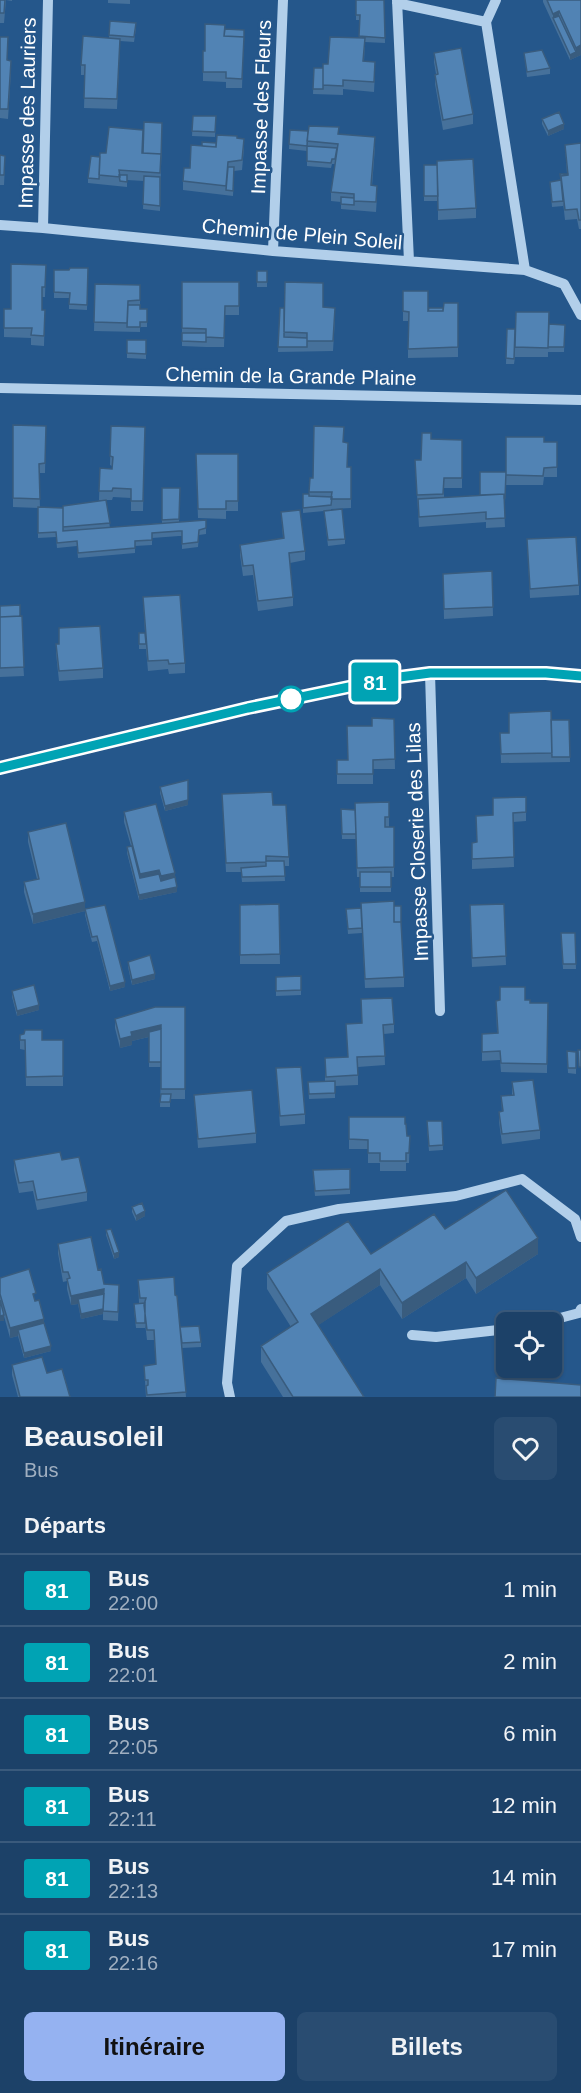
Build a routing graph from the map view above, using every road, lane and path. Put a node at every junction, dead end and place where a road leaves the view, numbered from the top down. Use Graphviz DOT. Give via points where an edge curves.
graph roads {
  1 [pos="48,0"];
  2 [pos="283,0"];
  3 [pos="496,0"];
  4 [pos="397,2"];
  5 [pos="486,22"];
  6 [pos="0,225"];
  7 [pos="43,228"];
  8 [pos="273,251"];
  9 [pos="409,261"];
  10 [pos="525,270"];
  11 [pos="581,315"];
  12 [pos="0,388"];
  13 [pos="581,400"];
  14 [pos="430,673"];
  15 [pos="581,676"];
  16 [pos="0,768"];
  17 [pos="440,1011"];
  18 [pos="581,1237"];
  19 [pos="581,1309"];
  20 [pos="562,1317"];
  21 [pos="496,1330"];
  22 [pos="412,1335"];
  23 [pos="230,1397"];
  1 -- 7 [label="street, Impasse des Lauriers"];
  2 -- 8 [label="street, Impasse des Fleurs"];
  3 -- 5 [label="street"];
  4 -- 5 [label="street"];
  4 -- 9 [label="street"];
  5 -- 10 [label="street"];
  6 -- 7 [label="street, Chemin de Plein Soleil"];
  7 -- 8 [label="street, Chemin de Plein Soleil"];
  8 -- 9 [label="street, Chemin de Plein Soleil"];
  9 -- 10 [label="street, Chemin de Plein Soleil"];
  10 -- 11 [label="street, Chemin de Plein Soleil" via="564,284"];
  12 -- 13 [label="street, Chemin de la Grande Plaine"];
  14 -- 15 [label="street"];
  14 -- 16 [label="street" via="291,699"];
  14 -- 17 [label="street, Impasse Closerie des Lilas"];
  18 -- 23 [label="street" via="575,1219 522,1179 456,1196 339,1209 286,1221 237,1266 227,1383"];
  19 -- 20 [label="street"];
  21 -- 22 [label="street" via="436,1337"];
}
